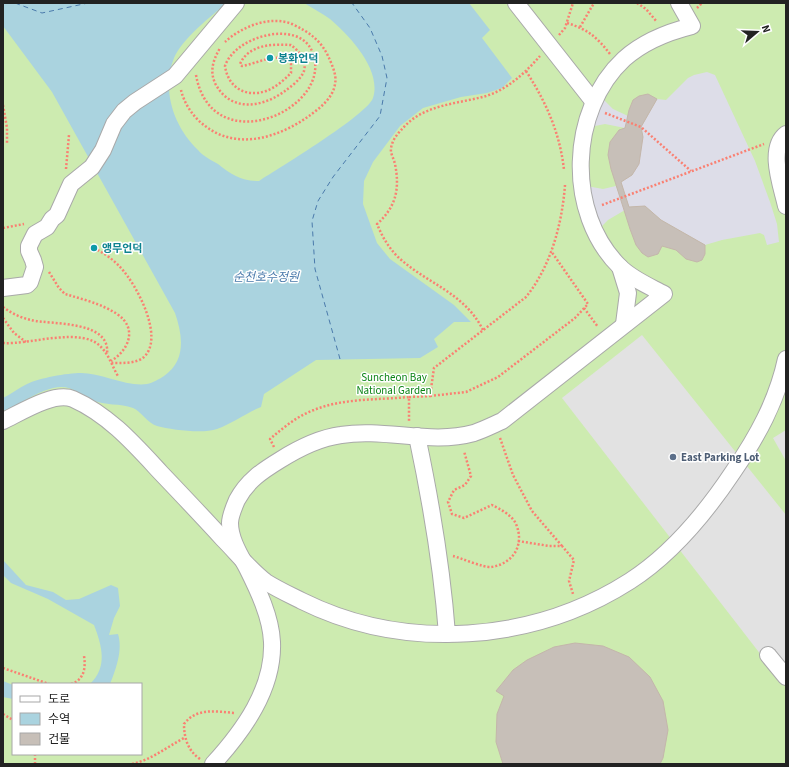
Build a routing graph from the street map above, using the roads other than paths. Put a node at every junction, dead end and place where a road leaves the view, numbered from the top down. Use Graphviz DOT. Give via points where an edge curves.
graph roads {
  1 [pos="236,3"];
  2 [pos="516,3"];
  3 [pos="679,3"];
  4 [pos="592,105"];
  5 [pos="784,136"];
  6 [pos="786,206"];
  7 [pos="620,267"];
  8 [pos="3,288"];
  9 [pos="624,324"];
  10 [pos="786,359"];
  11 [pos="3,421"];
  12 [pos="413,436"];
  13 [pos="242,559"];
  14 [pos="447,634"];
  15 [pos="768,655"];
  16 [pos="786,677"];
  17 [pos="207,762"];
  1 -- 8 [label="street" via="185,72 134,102 124,111 114,124 103,150 92,167 71,184 57,215 47,228 35,234 32,239 28,251 34,260 35,268 30,282 27,285"];
  2 -- 4 [label="street"];
  3 -- 4 [label="street" via="692,26 652,40 624,58"];
  4 -- 7 [label="street" via="583,138 581,185 596,232 607,252"];
  5 -- 6 [label="street" via="778,144 776,159"];
  7 -- 9 [label="street" via="628,293"];
  7 -- 9 [label="street" via="632,277 664,294"];
  9 -- 12 [label="street" via="502,421 474,433"];
  10 -- 14 [label="street" via="775,400 755,438 715,499 676,544 629,581 553,618 518,627 470,634"];
  11 -- 13 [label="street" via="58,397 70,397 85,405 124,433"];
  12 -- 13 [label="street" via="378,433 342,435 314,442 262,470 248,483 232,514 232,534"];
  12 -- 14 [label="street" via="429,490 439,553"];
  13 -- 14 [label="street" via="265,581 328,614 416,633"];
  13 -- 17 [label="street" via="258,590 272,642 270,670 257,703 233,742"];
  15 -- 16 [label="street"];
}
